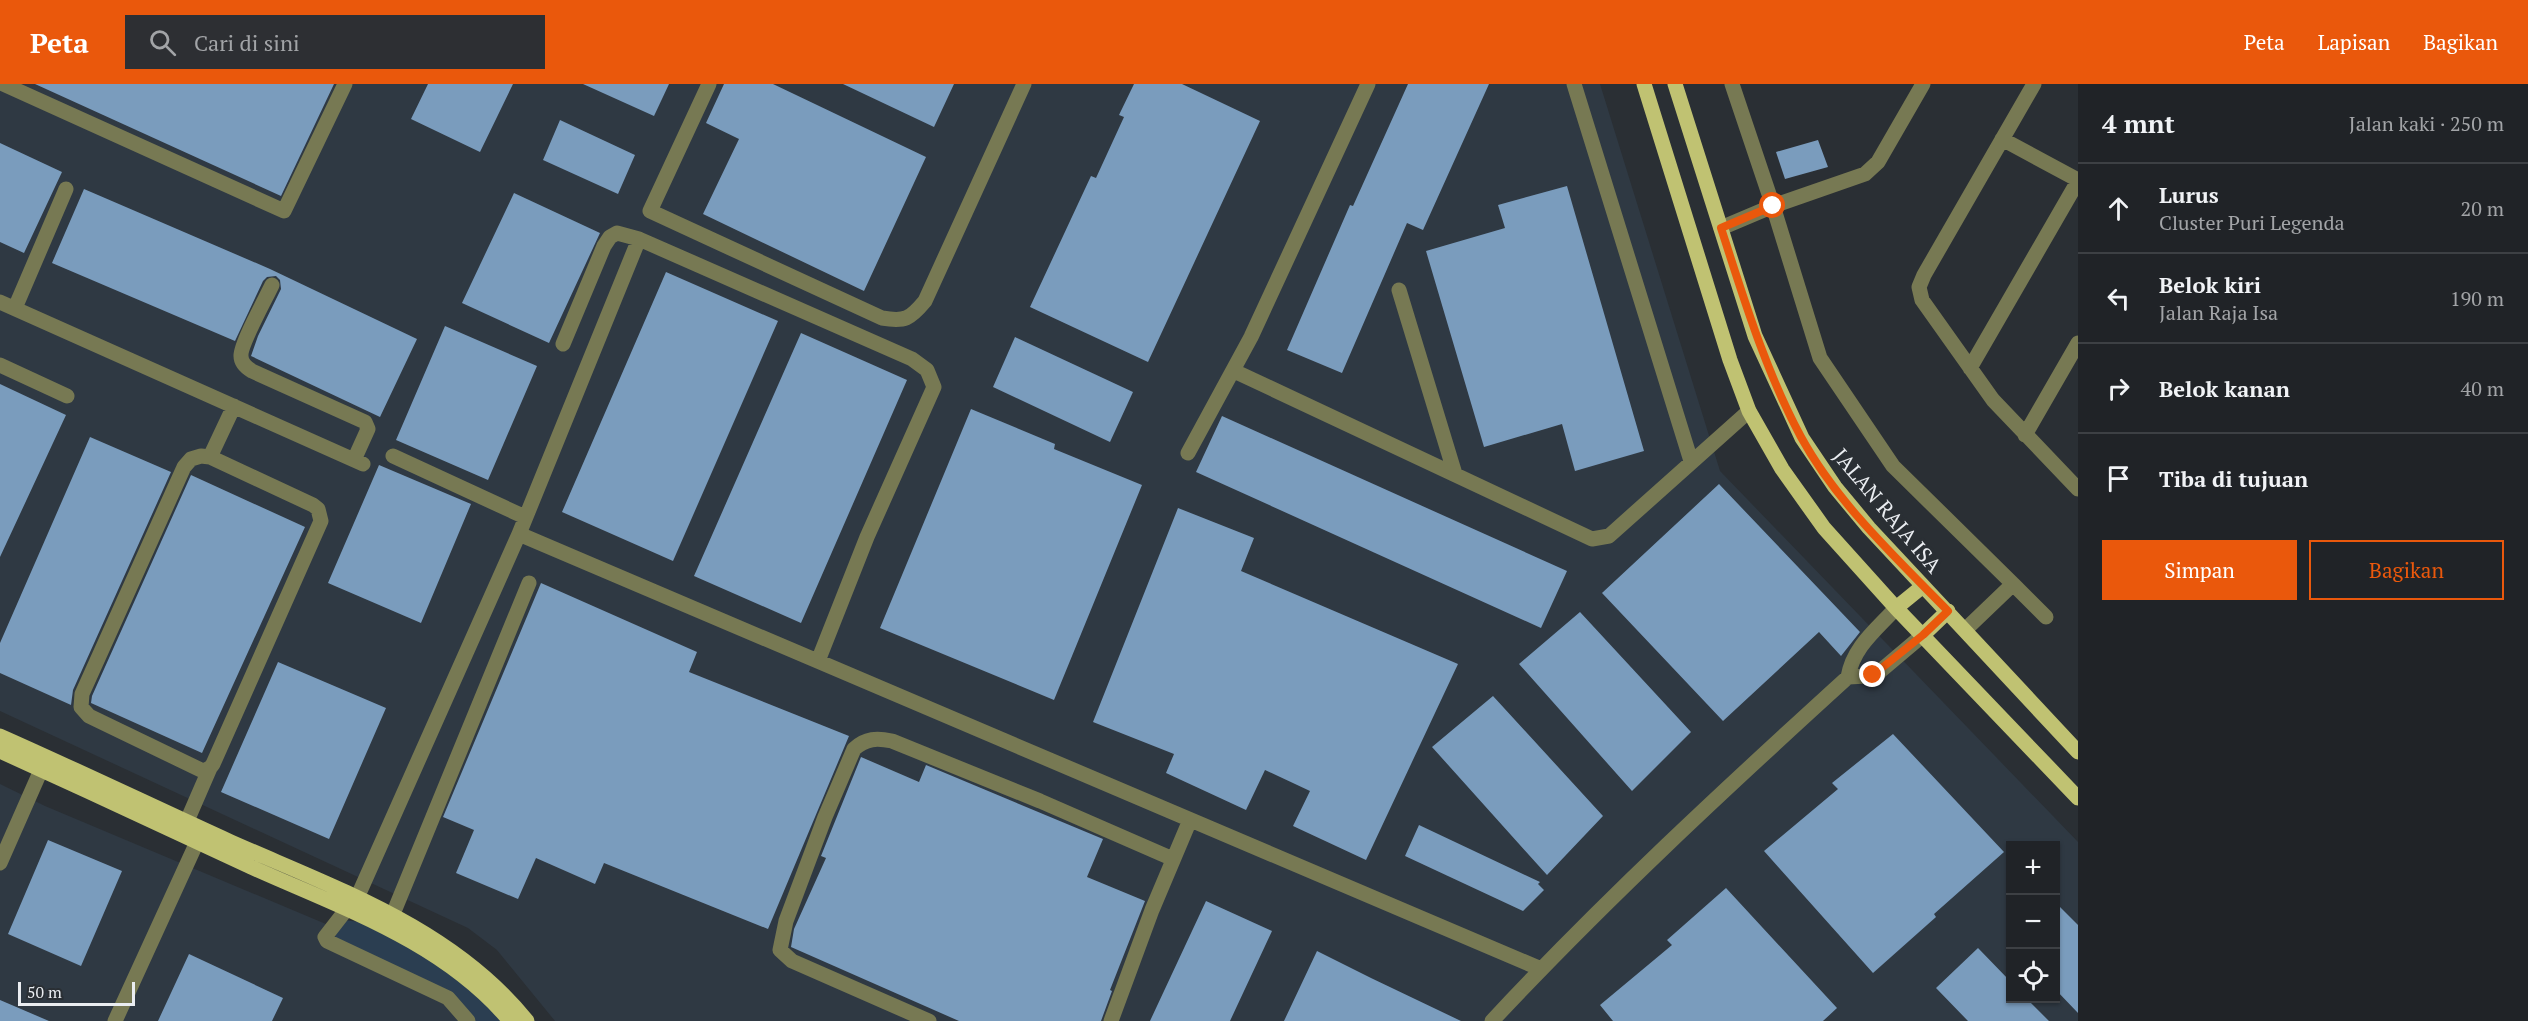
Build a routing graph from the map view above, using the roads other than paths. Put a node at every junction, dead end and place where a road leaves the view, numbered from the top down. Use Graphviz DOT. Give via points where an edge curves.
graph roads {
  1 [pos="3,84"];
  2 [pos="345,84"];
  3 [pos="709,84"];
  4 [pos="1024,84"];
  5 [pos="1368,84"];
  6 [pos="1574,84"];
  7 [pos="1644,84"];
  8 [pos="1675,84"];
  9 [pos="1732,84"];
  10 [pos="1923,84"];
  11 [pos="2034,84"];
  12 [pos="2002,139"];
  13 [pos="2078,180"];
  14 [pos="66,189"];
  15 [pos="1773,206"];
  16 [pos="1721,228"];
  17 [pos="639,239"];
  18 [pos="272,285"];
  19 [pos="1399,290"];
  20 [pos="0,302"];
  21 [pos="15,308"];
  22 [pos="563,344"];
  23 [pos="2078,344"];
  24 [pos="0,365"];
  25 [pos="1970,368"];
  26 [pos="1234,371"];
  27 [pos="67,396"];
  28 [pos="234,406"];
  29 [pos="1749,411"];
  30 [pos="2025,435"];
  31 [pos="1188,453"];
  32 [pos="393,456"];
  33 [pos="210,457"];
  34 [pos="1691,461"];
  35 [pos="1455,474"];
  36 [pos="2078,489"];
  37 [pos="525,518"];
  38 [pos="519,534"];
  39 [pos="529,583"];
  40 [pos="2013,584"];
  41 [pos="1923,586"];
  42 [pos="1896,608"];
  43 [pos="1948,611"];
  44 [pos="2046,617"];
  45 [pos="1965,630"];
  46 [pos="1923,635"];
  47 [pos="818,661"];
  48 [pos="1848,677"];
  49 [pos="0,735"];
  50 [pos="0,751"];
  51 [pos="2078,752"];
  52 [pos="210,768"];
  53 [pos="42,770"];
  54 [pos="2078,798"];
  55 [pos="1190,820"];
  56 [pos="187,821"];
  57 [pos="6,831"];
  58 [pos="197,842"];
  59 [pos="1173,859"];
  60 [pos="0,863"];
  61 [pos="351,904"];
  62 [pos="393,914"];
  63 [pos="1541,969"];
  64 [pos="115,1021"];
  65 [pos="468,1021"];
  66 [pos="510,1021"];
  67 [pos="527,1021"];
  68 [pos="929,1021"];
  69 [pos="1111,1021"];
  70 [pos="1492,1021"];
  1 -- 2 [label="street" via="284,211"];
  3 -- 4 [label="street" via="650,211 882,318 895,320 906,319 925,301"];
  5 -- 26 [label="street"];
  6 -- 34 [label="street"];
  7 -- 29 [label="main road"];
  8 -- 16 [label="main road, JALAN RAJA ISA"];
  9 -- 15 [label="street"];
  10 -- 15 [label="street" via="1872,168 1853,180"];
  11 -- 12 [label="street"];
  12 -- 13 [label="street"];
  12 -- 25 [label="street" via="1919,287 1922,300"];
  13 -- 25 [label="street"];
  14 -- 21 [label="street"];
  15 -- 16 [label="street"];
  15 -- 40 [label="street" via="1820,358 1893,466"];
  16 -- 41 [label="main road, JALAN RAJA ISA" via="1755,336 1802,438 1835,487"];
  17 -- 22 [label="street" via="617,233 607,240"];
  17 -- 37 [label="street"];
  17 -- 47 [label="street" via="912,359 927,370 934,387 867,537"];
  18 -- 28 [label="street" via="243,346 242,360 252,371 365,422 368,429 358,462"];
  19 -- 35 [label="street"];
  20 -- 21 [label="street"];
  21 -- 28 [label="street"];
  23 -- 30 [label="street"];
  24 -- 27 [label="street"];
  25 -- 30 [label="street"];
  26 -- 31 [label="street"];
  26 -- 35 [label="street"];
  28 -- 33 [label="street"];
  29 -- 34 [label="street"];
  29 -- 42 [label="main road" via="1782,469 1824,528"];
  30 -- 36 [label="street"];
  32 -- 37 [label="street"];
  33 -- 52 [label="street" via="313,505 321,514 321,521"];
  33 -- 52 [label="street" via="191,459 184,466 82,694 81,706 89,716 193,768"];
  34 -- 35 [label="street" via="1609,536 1597,539"];
  37 -- 38 [label="street"];
  38 -- 47 [label="street"];
  38 -- 61 [label="street"];
  39 -- 62 [label="street"];
  40 -- 44 [label="street"];
  40 -- 45 [label="street"];
  41 -- 42 [label="main road"];
  41 -- 43 [label="main road, JALAN RAJA ISA"];
  42 -- 46 [label="main road"];
  42 -- 48 [label="street" via="1856,652"];
  43 -- 45 [label="main road, JALAN RAJA ISA"];
  43 -- 46 [label="main road"];
  45 -- 51 [label="main road, JALAN RAJA ISA"];
  46 -- 48 [label="street" via="1878,673"];
  46 -- 54 [label="main road"];
  47 -- 55 [label="street"];
  48 -- 63 [label="street" via="1709,803"];
  49 -- 56 [label="main road"];
  50 -- 53 [label="main road"];
  52 -- 56 [label="street"];
  53 -- 57 [label="street"];
  53 -- 58 [label="main road"];
  55 -- 59 [label="street"];
  55 -- 63 [label="street"];
  56 -- 61 [label="main road"];
  57 -- 60 [label="street"];
  58 -- 61 [label="main road"];
  58 -- 64 [label="street"];
  59 -- 68 [label="street" via="892,741 861,742 854,748 825,817 786,921 780,950 792,961"];
  59 -- 69 [label="street"];
  61 -- 62 [label="main road"];
  61 -- 65 [label="street" via="328,931 327,941 448,998"];
  61 -- 66 [label="main road" via="459,971"];
  62 -- 67 [label="main road" via="468,962 509,998"];
  63 -- 70 [label="street"];
}
